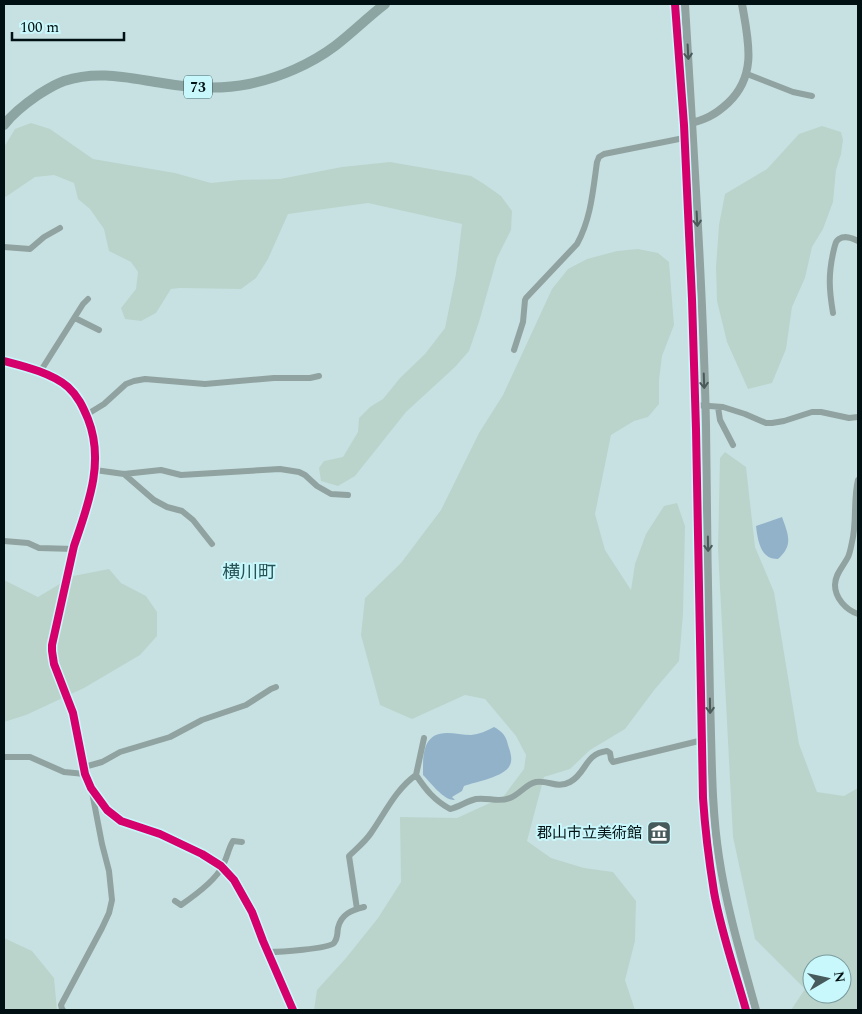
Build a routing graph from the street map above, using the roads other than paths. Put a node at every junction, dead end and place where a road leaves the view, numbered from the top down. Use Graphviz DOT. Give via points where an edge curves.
graph roads {
  1 [pos="385,4"];
  2 [pos="676,4"];
  3 [pos="685,4"];
  4 [pos="742,4"];
  5 [pos="747,74"];
  6 [pos="812,96"];
  7 [pos="688,124"];
  8 [pos="4,125"];
  9 [pos="684,138"];
  10 [pos="60,228"];
  11 [pos="858,241"];
  12 [pos="4,247"];
  13 [pos="88,299"];
  14 [pos="833,313"];
  15 [pos="75,318"];
  16 [pos="99,330"];
  17 [pos="514,350"];
  18 [pos="4,361"];
  19 [pos="40,372"];
  20 [pos="319,376"];
  21 [pos="695,405"];
  22 [pos="705,406"];
  23 [pos="718,407"];
  24 [pos="86,414"];
  25 [pos="858,417"];
  26 [pos="733,445"];
  27 [pos="94,470"];
  28 [pos="124,474"];
  29 [pos="858,480"];
  30 [pos="348,495"];
  31 [pos="857,508"];
  32 [pos="4,541"];
  33 [pos="212,544"];
  34 [pos="74,549"];
  35 [pos="858,614"];
  36 [pos="276,687"];
  37 [pos="424,738"];
  38 [pos="711,738"];
  39 [pos="702,741"];
  40 [pos="4,757"];
  41 [pos="85,770"];
  42 [pos="416,775"];
  43 [pos="91,788"];
  44 [pos="242,842"];
  45 [pos="222,867"];
  46 [pos="175,901"];
  47 [pos="268,952"];
  48 [pos="63,1010"];
  49 [pos="293,1010"];
  50 [pos="746,1010"];
  51 [pos="756,1010"];
  1 -- 8 [label="main road, 73" via="335,46 292,70 268,79 232,86 200,87 117,76 78,77 46,90 20,108"];
  2 -- 7 [label="street"];
  3 -- 7 [label="street, one-way"];
  4 -- 5 [label="street" via="749,50"];
  5 -- 6 [label="street"];
  5 -- 7 [label="street" via="733,98 722,109"];
  7 -- 9 [label="street"];
  7 -- 22 [label="street, one-way" via="701,294"];
  9 -- 17 [label="street" via="599,157 583,233 577,244 526,298"];
  9 -- 21 [label="street"];
  10 -- 12 [label="street" via="30,249"];
  11 -- 14 [label="street" via="845,237 836,242 830,266"];
  13 -- 15 [label="street"];
  15 -- 16 [label="street"];
  15 -- 19 [label="street"];
  18 -- 19 [label="street"];
  19 -- 24 [label="street" via="68,387 80,400"];
  20 -- 24 [label="street" via="205,384 145,379 126,384 104,404"];
  21 -- 22 [label="street"];
  21 -- 39 [label="street"];
  22 -- 23 [label="street"];
  22 -- 38 [label="street, one-way"];
  23 -- 25 [label="street" via="766,423 812,412"];
  23 -- 26 [label="street" via="720,420"];
  24 -- 27 [label="street" via="95,444"];
  27 -- 28 [label="street"];
  27 -- 34 [label="street" via="90,499"];
  28 -- 30 [label="street" via="161,470 181,475 280,468 305,475 332,494"];
  28 -- 33 [label="street" via="154,500 182,511"];
  29 -- 31 [label="street"];
  31 -- 35 [label="street" via="848,558 835,585 839,600"];
  32 -- 34 [label="street" via="28,543 39,548"];
  34 -- 41 [label="street" via="52,651 73,713"];
  36 -- 41 [label="street" via="246,705 202,720 170,737 120,752"];
  37 -- 42 [label="street"];
  38 -- 39 [label="street"];
  38 -- 51 [label="street" via="718,854 734,934"];
  39 -- 42 [label="street" via="613,762 607,751 600,752 592,756 572,781 557,785 533,783 510,798 476,799 450,809 425,789"];
  39 -- 50 [label="street" via="703,798 714,894"];
  40 -- 41 [label="street" via="30,757 64,772"];
  41 -- 43 [label="street"];
  42 -- 47 [label="street" via="401,789 370,835 349,856 360,908 351,910 342,918 335,942 321,948"];
  43 -- 45 [label="street" via="106,810 121,821 160,834"];
  43 -- 48 [label="street" via="112,900 102,928 61,1005"];
  44 -- 45 [label="street" via="233,841"];
  45 -- 46 [label="street" via="216,876 181,905"];
  45 -- 47 [label="street" via="242,893"];
  47 -- 49 [label="street"];
}
